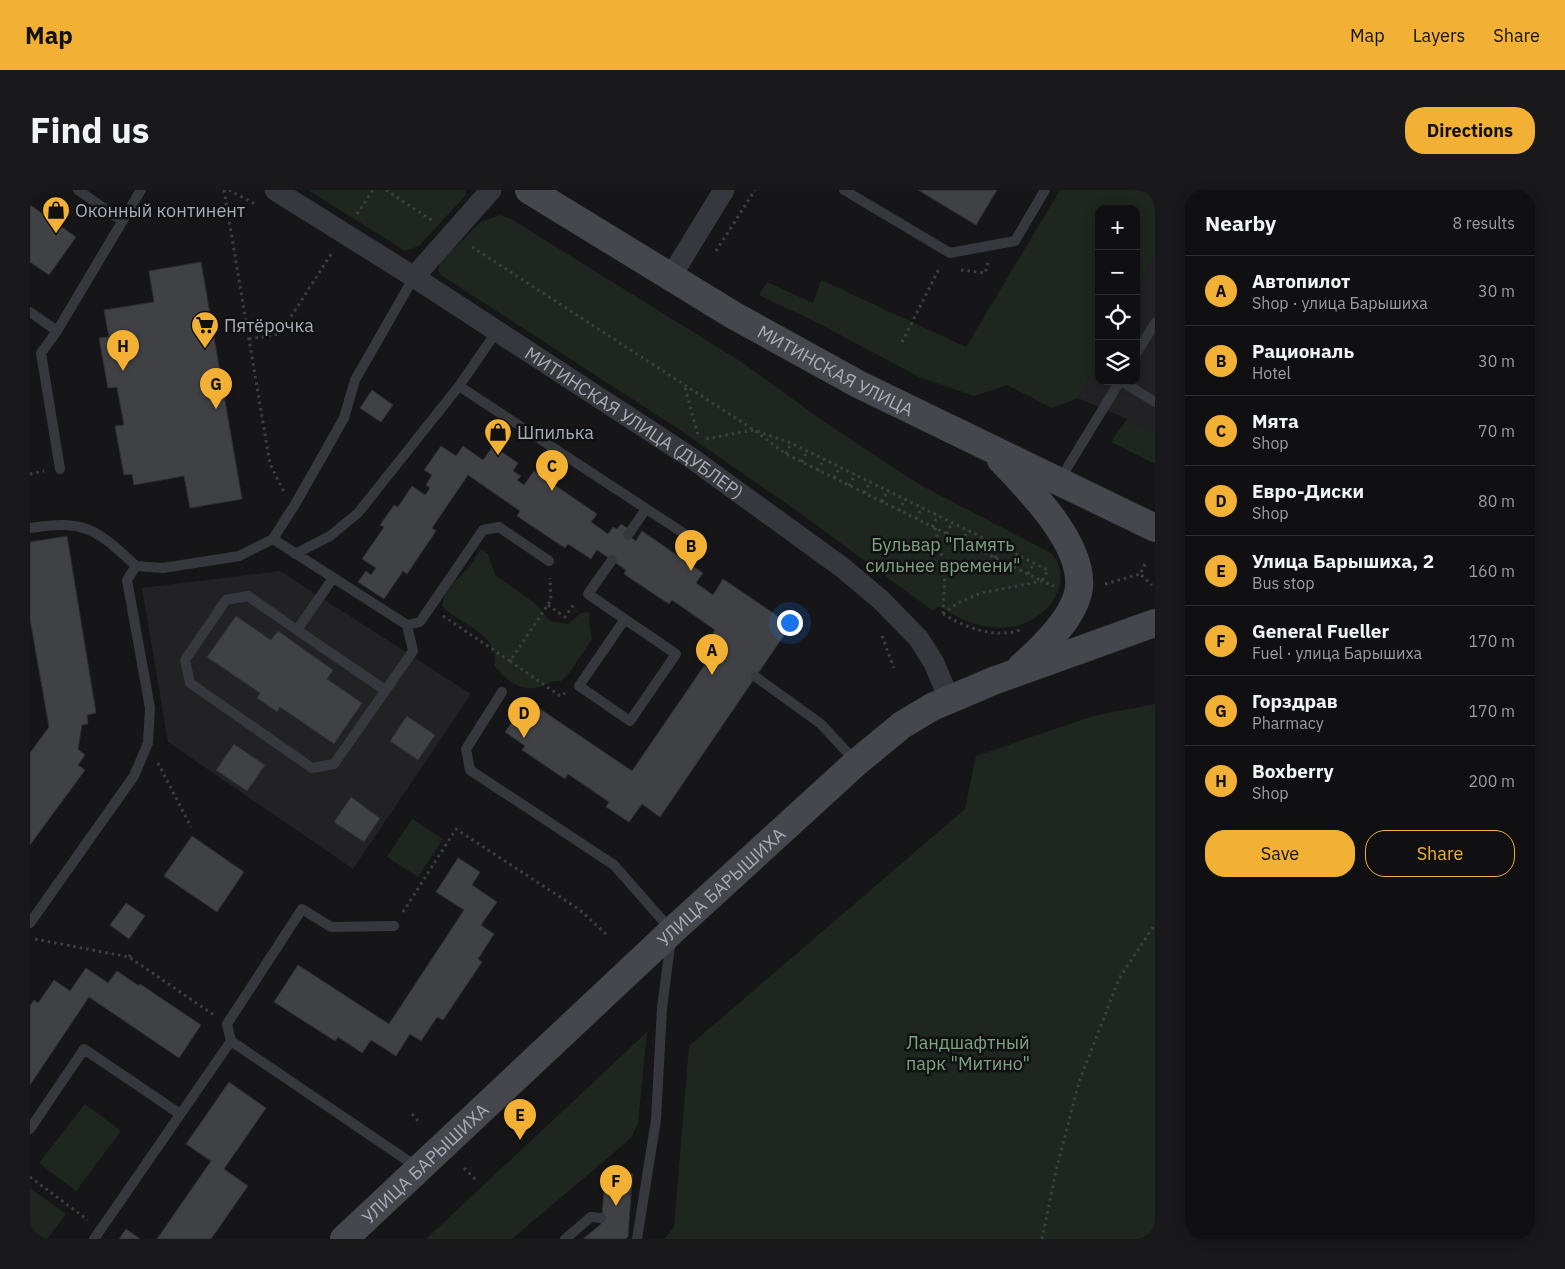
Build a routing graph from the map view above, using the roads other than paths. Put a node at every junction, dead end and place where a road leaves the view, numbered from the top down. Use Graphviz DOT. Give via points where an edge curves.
graph roads {
  1 [pos="78,190"];
  2 [pos="141,190"];
  3 [pos="275,190"];
  4 [pos="491,190"];
  5 [pos="529,190"];
  6 [pos="724,190"];
  7 [pos="1045,190"];
  8 [pos="850,192"];
  9 [pos="122,221"];
  10 [pos="414,277"];
  11 [pos="670,278"];
  12 [pos="30,312"];
  13 [pos="1155,323"];
  14 [pos="57,331"];
  15 [pos="497,332"];
  16 [pos="1140,347"];
  17 [pos="1118,385"];
  18 [pos="1127,385"];
  19 [pos="459,386"];
  20 [pos="1155,402"];
  21 [pos="989,448"];
  22 [pos="60,469"];
  23 [pos="1059,481"];
  24 [pos="646,509"];
  25 [pos="30,528"];
  26 [pos="1155,528"];
  27 [pos="628,535"];
  28 [pos="272,540"];
  29 [pos="694,540"];
  30 [pos="295,554"];
  31 [pos="612,560"];
  32 [pos="549,561"];
  33 [pos="136,566"];
  34 [pos="333,578"];
  35 [pos="624,619"];
  36 [pos="1155,623"];
  37 [pos="407,625"];
  38 [pos="297,630"];
  39 [pos="1016,673"];
  40 [pos="756,677"];
  41 [pos="385,690"];
  42 [pos="502,692"];
  43 [pos="949,699"];
  44 [pos="857,762"];
  45 [pos="30,923"];
  46 [pos="394,926"];
  47 [pos="672,931"];
  48 [pos="231,1041"];
  49 [pos="180,1114"];
  50 [pos="30,1129"];
  51 [pos="420,1169"];
  52 [pos="601,1218"];
  53 [pos="94,1239"];
  54 [pos="344,1239"];
  55 [pos="565,1239"];
  56 [pos="637,1239"];
  1 -- 9 [label="lane"];
  2 -- 9 [label="lane"];
  3 -- 10 [label="street, МИТИНСКАЯ УЛИЦА (ДУБЛЕР)"];
  4 -- 10 [label="street"];
  5 -- 11 [label="main road, МИТИНСКАЯ УЛИЦА"];
  6 -- 11 [label="street"];
  7 -- 8 [label="lane" via="1014,241 950,253"];
  9 -- 14 [label="lane"];
  10 -- 15 [label="street, МИТИНСКАЯ УЛИЦА (ДУБЛЕР)"];
  10 -- 28 [label="lane" via="355,380 344,418"];
  11 -- 21 [label="main road, МИТИНСКАЯ УЛИЦА" via="858,384"];
  12 -- 14 [label="lane"];
  13 -- 16 [label="lane"];
  14 -- 22 [label="lane" via="41,353"];
  15 -- 19 [label="lane"];
  15 -- 43 [label="street, МИТИНСКАЯ УЛИЦА (ДУБЛЕР)" via="690,457 844,568 919,638"];
  17 -- 23 [label="lane"];
  18 -- 20 [label="lane"];
  19 -- 24 [label="lane"];
  19 -- 30 [label="lane" via="358,513 330,536"];
  21 -- 23 [label="main road, МИТИНСКАЯ УЛИЦА"];
  21 -- 39 [label="main road" via="1033,492 1065,538 1079,579 1073,605 1051,639"];
  23 -- 26 [label="main road, МИТИНСКАЯ УЛИЦА"];
  24 -- 27 [label="lane"];
  24 -- 29 [label="lane"];
  25 -- 33 [label="lane" via="58,523 82,525 107,539"];
  28 -- 30 [label="lane"];
  28 -- 33 [label="lane" via="239,556 163,568"];
  30 -- 34 [label="lane"];
  31 -- 35 [label="lane" via="588,594"];
  32 -- 37 [label="lane" via="499,527 483,530 420,622"];
  33 -- 45 [label="lane" via="127,580 150,708 148,743 134,776"];
  34 -- 37 [label="lane"];
  34 -- 38 [label="lane"];
  35 -- 35 [label="lane" via="676,654 630,721 578,686"];
  36 -- 39 [label="main road, УЛИЦА БАРЫШИХА"];
  37 -- 41 [label="lane" via="413,651"];
  38 -- 41 [label="lane"];
  38 -- 41 [label="lane" via="248,596 226,600 185,660 190,683 312,768 334,764"];
  39 -- 43 [label="main road, УЛИЦА БАРЫШИХА"];
  40 -- 44 [label="lane" via="822,724"];
  42 -- 47 [label="lane" via="466,749 470,770 614,865"];
  43 -- 44 [label="main road, УЛИЦА БАРЫШИХА" via="902,725"];
  44 -- 47 [label="main road, УЛИЦА БАРЫШИХА"];
  46 -- 48 [label="lane" via="331,927 302,909 227,1024"];
  47 -- 51 [label="main road, УЛИЦА БАРЫШИХА"];
  47 -- 56 [label="lane" via="662,1008 656,1120 634,1220"];
  48 -- 49 [label="lane"];
  48 -- 51 [label="lane"];
  49 -- 50 [label="lane" via="84,1050"];
  49 -- 53 [label="lane"];
  51 -- 54 [label="main road, УЛИЦА БАРЫШИХА"];
  52 -- 55 [label="lane" via="591,1217"];
}
